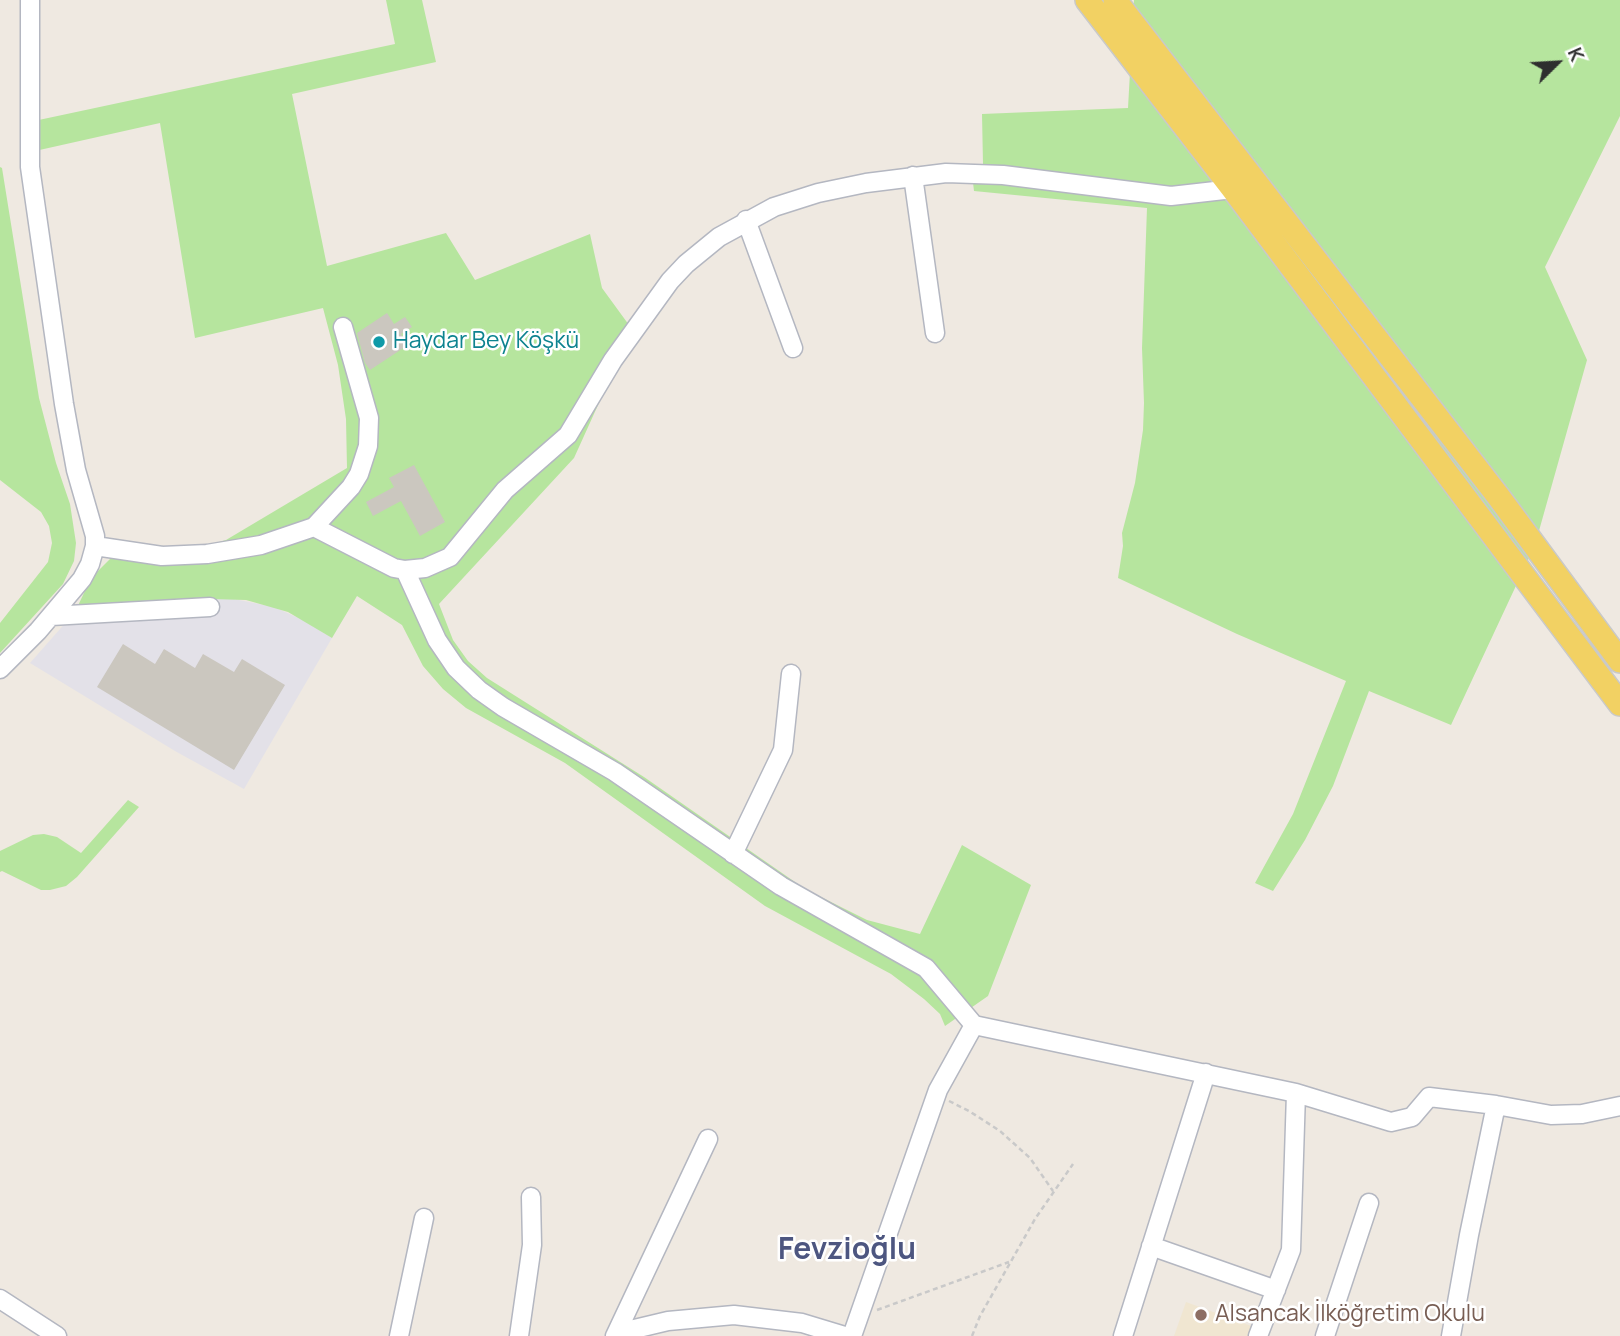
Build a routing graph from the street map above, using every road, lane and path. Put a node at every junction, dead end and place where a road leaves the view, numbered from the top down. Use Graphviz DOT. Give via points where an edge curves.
graph roads {
  1 [pos="30,0"];
  2 [pos="1087,0"];
  3 [pos="1115,0"];
  4 [pos="913,176"];
  5 [pos="1233,189"];
  6 [pos="746,220"];
  7 [pos="343,327"];
  8 [pos="935,333"];
  9 [pos="793,348"];
  10 [pos="314,527"];
  11 [pos="95,546"];
  12 [pos="405,570"];
  13 [pos="210,607"];
  14 [pos="51,617"];
  15 [pos="1620,660"];
  16 [pos="0,669"];
  17 [pos="791,674"];
  18 [pos="1620,704"];
  19 [pos="733,854"];
  20 [pos="974,1026"];
  21 [pos="1206,1073"];
  22 [pos="1296,1093"];
  23 [pos="936,1096"];
  24 [pos="1496,1105"];
  25 [pos="1620,1106"];
  26 [pos="708,1139"];
  27 [pos="1073,1164"];
  28 [pos="1053,1191"];
  29 [pos="531,1197"];
  30 [pos="1369,1203"];
  31 [pos="424,1218"];
  32 [pos="1151,1246"];
  33 [pos="1009,1262"];
  34 [pos="1276,1290"];
  35 [pos="0,1299"];
  36 [pos="859,1316"];
  37 [pos="57,1336"];
  38 [pos="399,1336"];
  39 [pos="519,1336"];
  40 [pos="615,1336"];
  41 [pos="845,1336"];
  42 [pos="852,1336"];
  43 [pos="972,1336"];
  44 [pos="1123,1336"];
  45 [pos="1258,1336"];
  46 [pos="1325,1336"];
  47 [pos="1451,1336"];
  1 -- 11 [label="street" via="33,194 64,404"];
  2 -- 5 [label="main road"];
  3 -- 15 [label="main road"];
  4 -- 5 [label="street" via="1003,175 1171,196"];
  4 -- 6 [label="street" via="795,199"];
  4 -- 8 [label="street"];
  5 -- 18 [label="main road"];
  6 -- 9 [label="street"];
  6 -- 12 [label="street" via="703,249 670,281 613,360 568,435 505,490 450,557 434,566"];
  7 -- 10 [label="street" via="369,418 368,446 351,487"];
  10 -- 11 [label="street" via="261,545 207,554 162,555"];
  10 -- 12 [label="street" via="384,564"];
  11 -- 14 [label="street" via="87,572"];
  12 -- 19 [label="street" via="437,640 479,690 615,772"];
  13 -- 14 [label="street"];
  14 -- 16 [label="street"];
  17 -- 19 [label="street" via="783,750"];
  19 -- 20 [label="street" via="926,968"];
  20 -- 21 [label="street"];
  20 -- 23 [label="street"];
  21 -- 22 [label="street"];
  21 -- 32 [label="street"];
  22 -- 24 [label="street" via="1391,1122 1412,1117 1429,1097"];
  22 -- 34 [label="street" via="1291,1250"];
  23 -- 28 [label="path" via="1000,1131 1030,1158"];
  23 -- 36 [label="street"];
  24 -- 25 [label="street" via="1565,1116"];
  24 -- 47 [label="street"];
  26 -- 40 [label="street"];
  27 -- 28 [label="path"];
  28 -- 33 [label="path"];
  29 -- 39 [label="street" via="532,1245"];
  30 -- 46 [label="street"];
  31 -- 38 [label="street"];
  32 -- 34 [label="street"];
  32 -- 44 [label="street"];
  33 -- 36 [label="path"];
  33 -- 43 [label="path"];
  34 -- 45 [label="street"];
  35 -- 37 [label="street"];
  36 -- 42 [label="street"];
  40 -- 41 [label="street" via="668,1321 734,1315 802,1323"];
}
